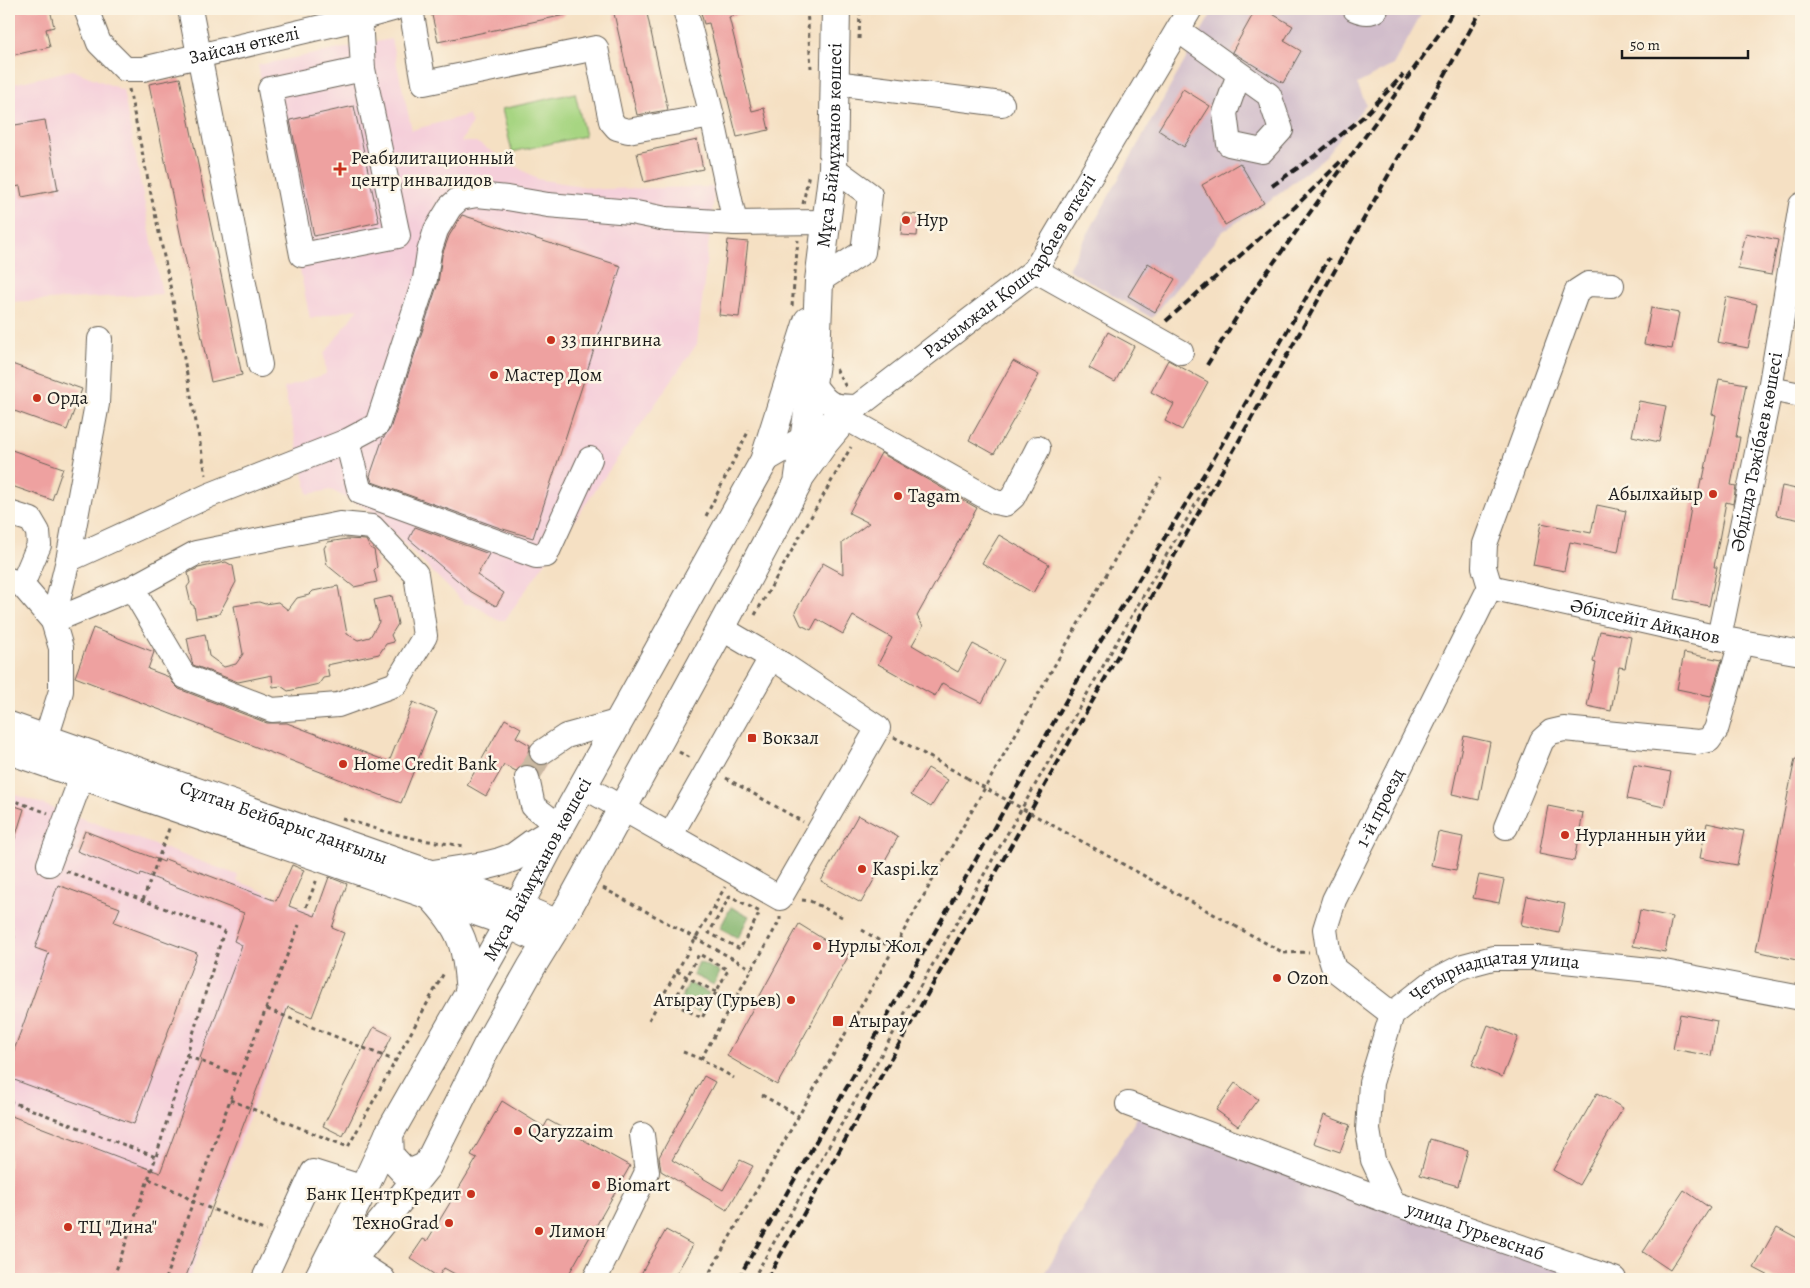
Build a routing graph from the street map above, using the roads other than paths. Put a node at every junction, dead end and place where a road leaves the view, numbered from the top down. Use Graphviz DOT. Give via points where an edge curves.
graph roads {
  1 [pos="86,9"];
  2 [pos="190,9"];
  3 [pos="393,9"];
  4 [pos="411,9"];
  5 [pos="685,9"];
  6 [pos="836,9"];
  7 [pos="1190,9"];
  8 [pos="1355,9"];
  9 [pos="1376,9"];
  10 [pos="360,18"];
  11 [pos="1178,30"];
  12 [pos="200,57"];
  13 [pos="364,69"];
  14 [pos="1239,74"];
  15 [pos="835,83"];
  16 [pos="1002,104"];
  17 [pos="712,116"];
  18 [pos="821,167"];
  19 [pos="1801,205"];
  20 [pos="813,222"];
  21 [pos="735,223"];
  22 [pos="1036,270"];
  23 [pos="820,281"];
  24 [pos="1612,285"];
  25 [pos="100,339"];
  26 [pos="1181,352"];
  27 [pos="260,365"];
  28 [pos="812,383"];
  29 [pos="1770,389"];
  30 [pos="1801,395"];
  31 [pos="856,418"];
  32 [pos="804,437"];
  33 [pos="347,441"];
  34 [pos="1038,448"];
  35 [pos="590,460"];
  36 [pos="764,461"];
  37 [pos="798,483"];
  38 [pos="9,513"];
  39 [pos="68,560"];
  40 [pos="16,583"];
  41 [pos="1490,587"];
  42 [pos="132,588"];
  43 [pos="53,621"];
  44 [pos="731,634"];
  45 [pos="1730,640"];
  46 [pos="1801,653"];
  47 [pos="771,658"];
  48 [pos="620,721"];
  49 [pos="9,726"];
  50 [pos="46,738"];
  51 [pos="9,750"];
  52 [pos="542,752"];
  53 [pos="81,775"];
  54 [pos="528,778"];
  55 [pos="583,786"];
  56 [pos="622,809"];
  57 [pos="560,827"];
  58 [pos="1506,827"];
  59 [pos="670,836"];
  60 [pos="49,864"];
  61 [pos="429,884"];
  62 [pos="513,915"];
  63 [pos="552,933"];
  64 [pos="470,993"];
  65 [pos="1801,998"];
  66 [pos="1392,1014"];
  67 [pos="1128,1104"];
  68 [pos="389,1134"];
  69 [pos="642,1135"];
  70 [pos="427,1166"];
  71 [pos="364,1188"];
  72 [pos="1393,1202"];
  73 [pos="352,1259"];
  74 [pos="264,1279"];
  75 [pos="318,1279"];
  76 [pos="328,1279"];
  77 [pos="383,1279"];
  78 [pos="595,1279"];
  79 [pos="1614,1279"];
  1 -- 12 [label="street, Зайсан өткелі" via="99,43 125,69 143,69"];
  2 -- 12 [label="street"];
  3 -- 10 [label="street, Зайсан өткелі"];
  4 -- 17 [label="street" via="424,83 596,48 612,121 617,128 628,131"];
  5 -- 17 [label="street"];
  6 -- 15 [label="main road, Мұса Баймұханов көшесі"];
  7 -- 11 [label="street, Рахымжан Қошқарбаев өткелі"];
  8 -- 9 [label="street" via="1361,12"];
  10 -- 12 [label="street, Зайсан өткелі"];
  10 -- 13 [label="street"];
  11 -- 14 [label="street"];
  11 -- 22 [label="street, Рахымжан Қошқарбаев өткелі"];
  12 -- 27 [label="street"];
  13 -- 13 [label="street" via="398,236 302,256 270,89"];
  15 -- 16 [label="street"];
  15 -- 18 [label="main road, Мұса Баймұханов көшесі"];
  17 -- 21 [label="street"];
  18 -- 20 [label="main road, Мұса Баймұханов көшесі"];
  18 -- 23 [label="street" via="870,195 863,252"];
  19 -- 29 [label="street, Әбділдә Тәжібаев көшесі"];
  20 -- 21 [label="street"];
  20 -- 23 [label="main road, Мұса Баймұханов көшесі"];
  21 -- 33 [label="street" via="666,219 631,212 478,195 460,198 450,207 436,230 425,279 377,425"];
  22 -- 26 [label="street"];
  22 -- 31 [label="street, Рахымжан Қошқарбаев өткелі"];
  23 -- 28 [label="main road"];
  23 -- 36 [label="main road, Мұса Баймұханов көшесі"];
  24 -- 41 [label="street" via="1588,284 1577,291 1485,544 1484,568"];
  25 -- 39 [label="street" via="97,404"];
  28 -- 31 [label="street" via="825,401"];
  28 -- 32 [label="main road"];
  29 -- 30 [label="street"];
  29 -- 45 [label="street, Әбділдә Тәжібаев көшесі"];
  31 -- 32 [label="street, Рахымжан Қошқарбаев өткелі"];
  31 -- 34 [label="street" via="995,502 1005,504 1013,497"];
  31 -- 37 [label="street" via="825,445"];
  32 -- 36 [label="street, Рахымжан Қошқарбаев өткелі"];
  32 -- 37 [label="main road"];
  33 -- 35 [label="street" via="360,492 536,556 546,555"];
  33 -- 39 [label="street" via="210,495"];
  36 -- 48 [label="main road, Мұса Баймұханов көшесі"];
  37 -- 44 [label="main road"];
  38 -- 40 [label="street" via="31,520 38,532 39,545"];
  39 -- 43 [label="street"];
  40 -- 43 [label="street"];
  41 -- 45 [label="street, Әбілсейіт Айқанов"];
  41 -- 66 [label="street, 1-й проезд" via="1334,900 1325,929 1334,969"];
  42 -- 42 [label="street" via="184,676 272,710 338,705 396,684 426,636 416,574 372,527 340,524 196,553"];
  42 -- 43 [label="street"];
  43 -- 50 [label="street" via="61,648 61,691"];
  44 -- 47 [label="street"];
  44 -- 56 [label="main road"];
  45 -- 46 [label="street, Әбілсейіт Айқанов"];
  45 -- 58 [label="street, Әбділдә Тәжібаев көшесі" via="1716,730 1709,740 1698,742 1564,729 1551,732 1542,740"];
  47 -- 59 [label="street"];
  47 -- 59 [label="street" via="878,728 780,898"];
  48 -- 52 [label="street" via="566,736"];
  48 -- 55 [label="main road, Мұса Баймұханов көшесі"];
  49 -- 50 [label="main road, Сұлтан Бейбарыс даңғылы"];
  50 -- 61 [label="main road, Сұлтан Бейбарыс даңғылы"];
  51 -- 53 [label="main road, Сұлтан Бейбарыс даңғылы"];
  53 -- 60 [label="street"];
  53 -- 61 [label="main road, Сұлтан Бейбарыс даңғылы"];
  54 -- 57 [label="street" via="533,806"];
  55 -- 56 [label="street"];
  55 -- 57 [label="main road, Мұса Баймұханов көшесі"];
  56 -- 59 [label="street"];
  56 -- 63 [label="main road"];
  57 -- 61 [label="main road" via="514,857 471,868"];
  57 -- 62 [label="main road, Мұса Баймұханов көшесі"];
  61 -- 62 [label="main road, Сұлтан Бейбарыс даңғылы"];
  61 -- 64 [label="main road" via="462,938 467,955"];
  62 -- 63 [label="main road, Сұлтан Бейбарыс даңғылы"];
  62 -- 64 [label="main road, Мұса Баймұханов көшесі"];
  63 -- 70 [label="main road" via="487,1046"];
  64 -- 68 [label="main road, Мұса Баймұханов көшесі"];
  65 -- 66 [label="street, Четырнадцатая улица" via="1659,971 1536,958 1493,958 1463,966 1434,981"];
  66 -- 72 [label="street, Четырнадцатая улица" via="1371,1083 1368,1130 1373,1160"];
  67 -- 72 [label="street, улица Гурьевснаб"];
  68 -- 70 [label="main road" via="390,1156 404,1172 414,1172"];
  68 -- 71 [label="main road, Мұса Баймұханов көшесі"];
  69 -- 78 [label="street" via="647,1172"];
  70 -- 73 [label="main road"];
  71 -- 74 [label="street" via="313,1172"];
  71 -- 75 [label="main road, Мұса Баймұханов көшесі"];
  72 -- 79 [label="street, улица Гурьевснаб"];
  73 -- 76 [label="main road"];
  73 -- 77 [label="street"];
}
